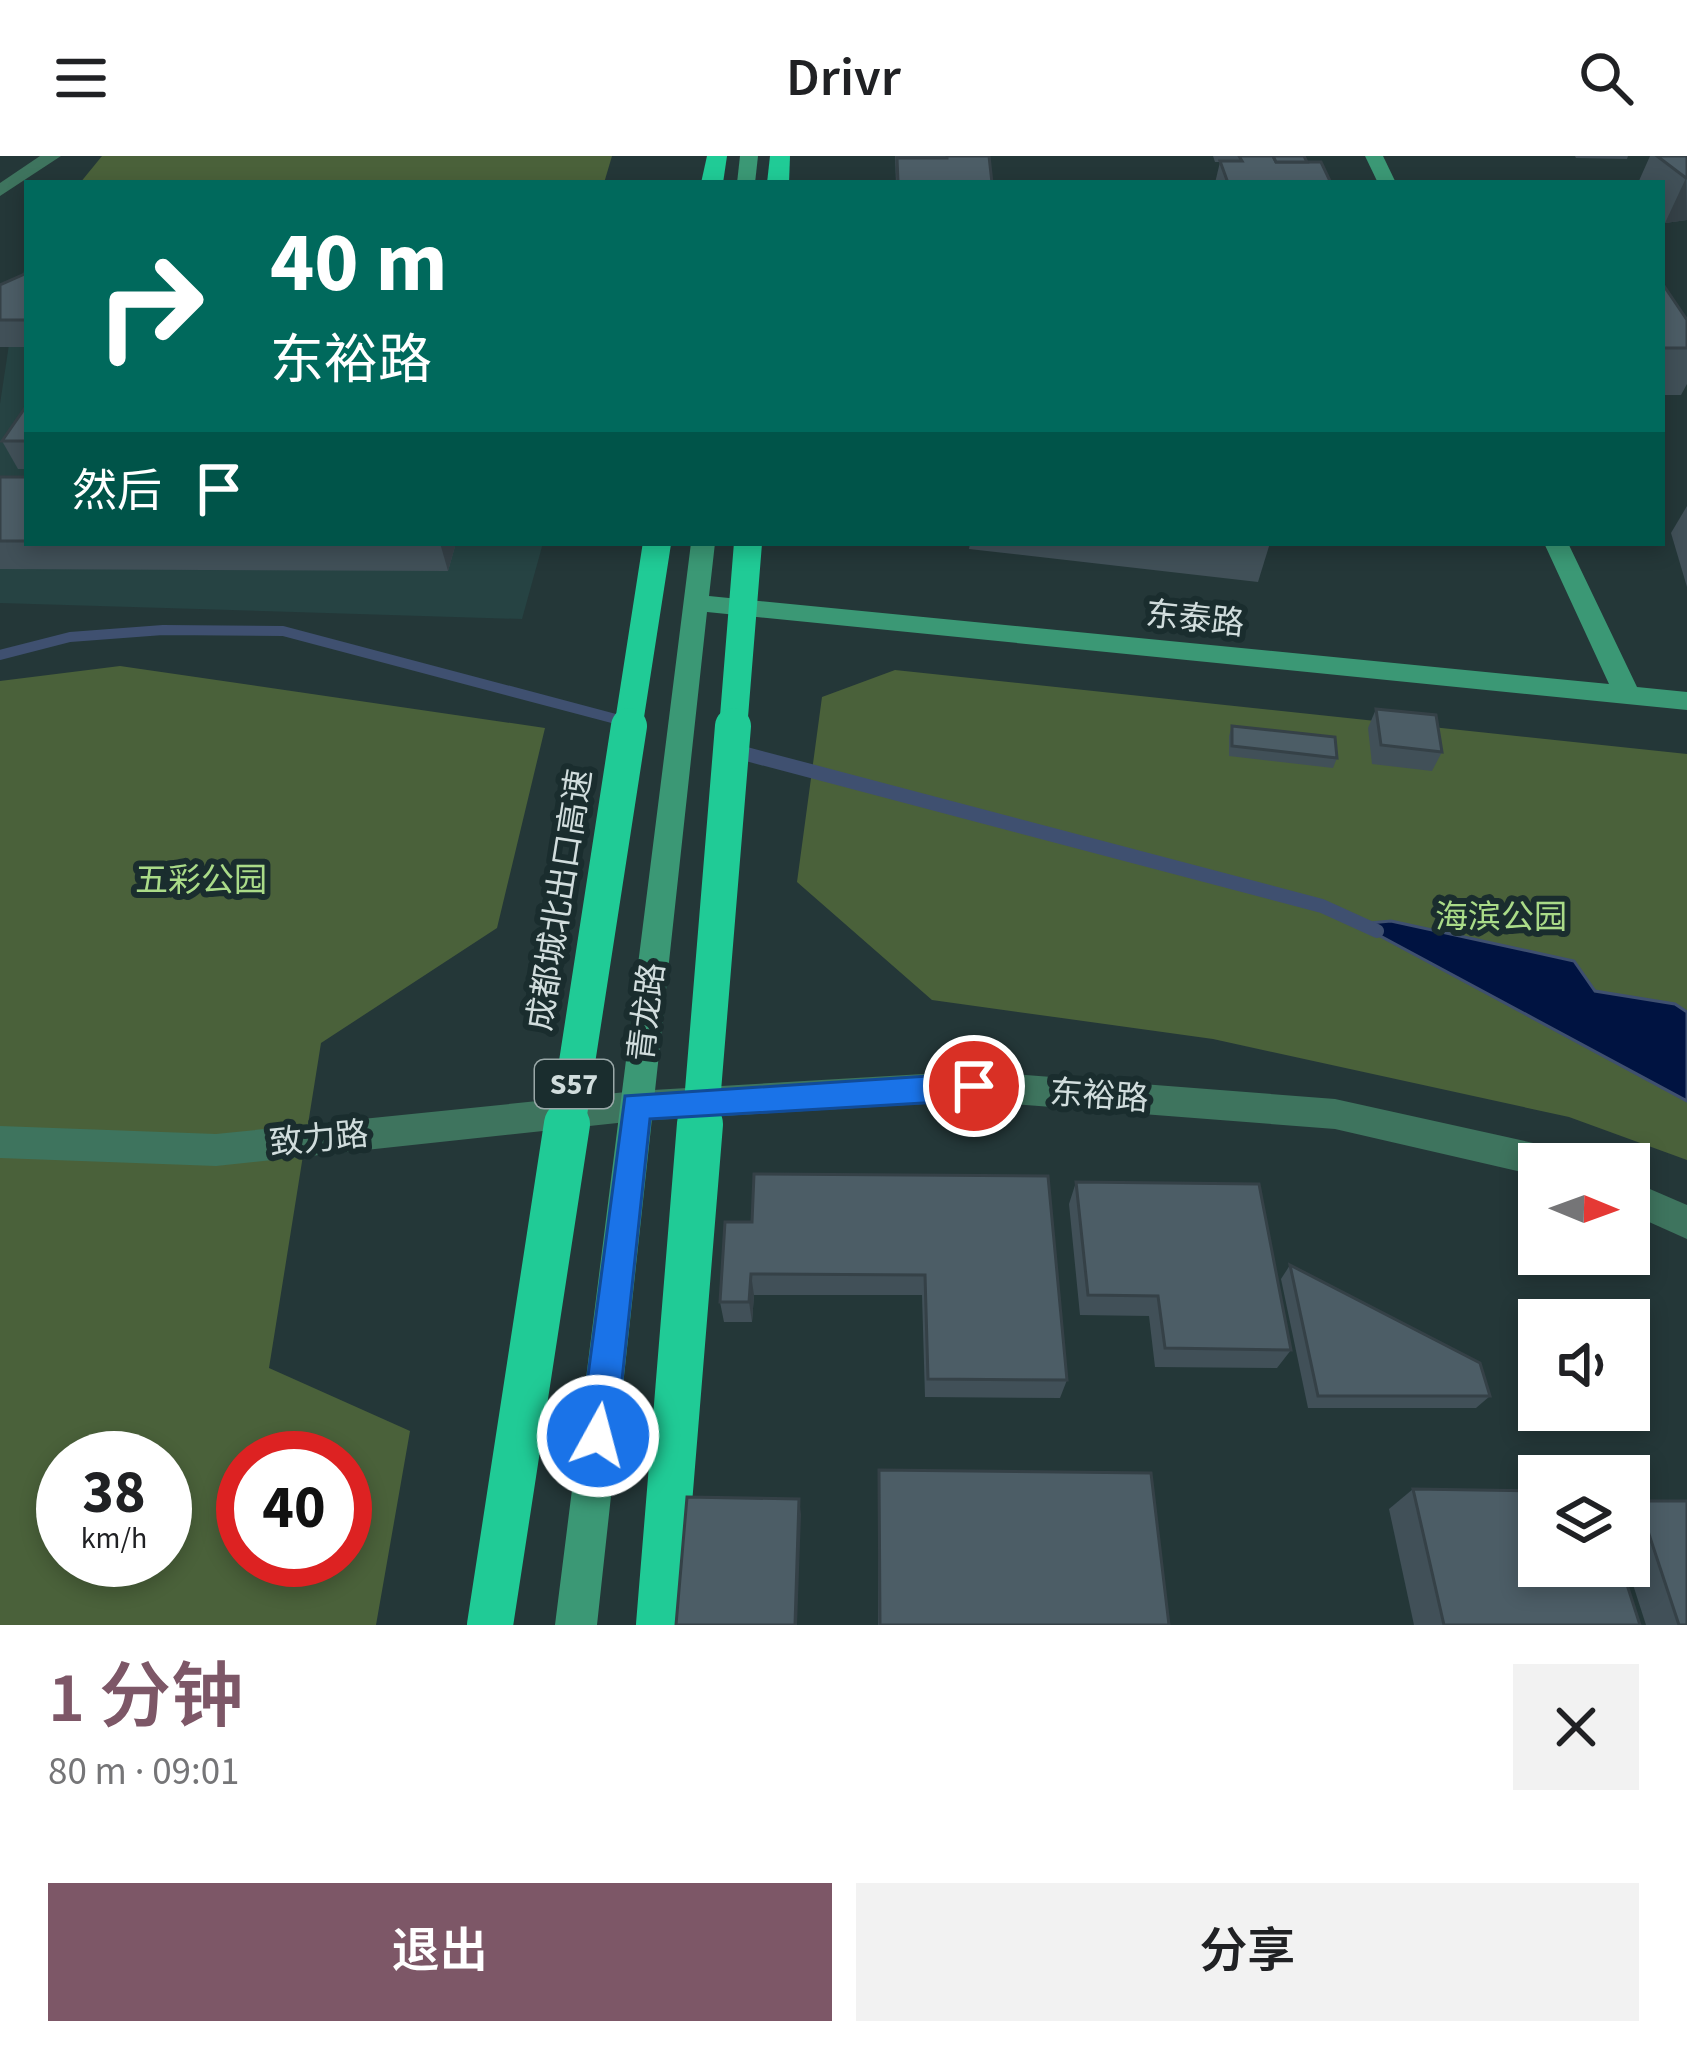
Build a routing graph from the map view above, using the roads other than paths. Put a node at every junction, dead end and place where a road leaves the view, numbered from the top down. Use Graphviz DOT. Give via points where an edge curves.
graph roads {
  1 [pos="52,156"];
  2 [pos="0,191"];
  3 [pos="657,546"];
  4 [pos="703,546"];
  5 [pos="748,546"];
  6 [pos="1557,546"];
  7 [pos="696,604"];
  8 [pos="1627,694"];
  9 [pos="1687,701"];
  10 [pos="636,1106"];
  11 [pos="0,1142"];
  12 [pos="1518,1155"];
  13 [pos="1650,1205"];
  14 [pos="1687,1222"];
  15 [pos="490,1625"];
  16 [pos="575,1625"];
  17 [pos="659,1625"];
  1 -- 2 [label="street"];
  3 -- 15 [label="highway, 成都城北出口高速 / S57, bridge"];
  4 -- 7 [label="street, 青龙路"];
  5 -- 17 [label="highway, bridge"];
  6 -- 8 [label="street"];
  7 -- 8 [label="street, 东泰路"];
  7 -- 10 [label="street, 青龙路"];
  8 -- 9 [label="street, 东泰路"];
  10 -- 11 [label="street, 致力路" via="216,1150"];
  10 -- 12 [label="street, 东裕路" via="974,1086 1335,1114"];
  10 -- 16 [label="street, 青龙路"];
  13 -- 14 [label="street"];
}
